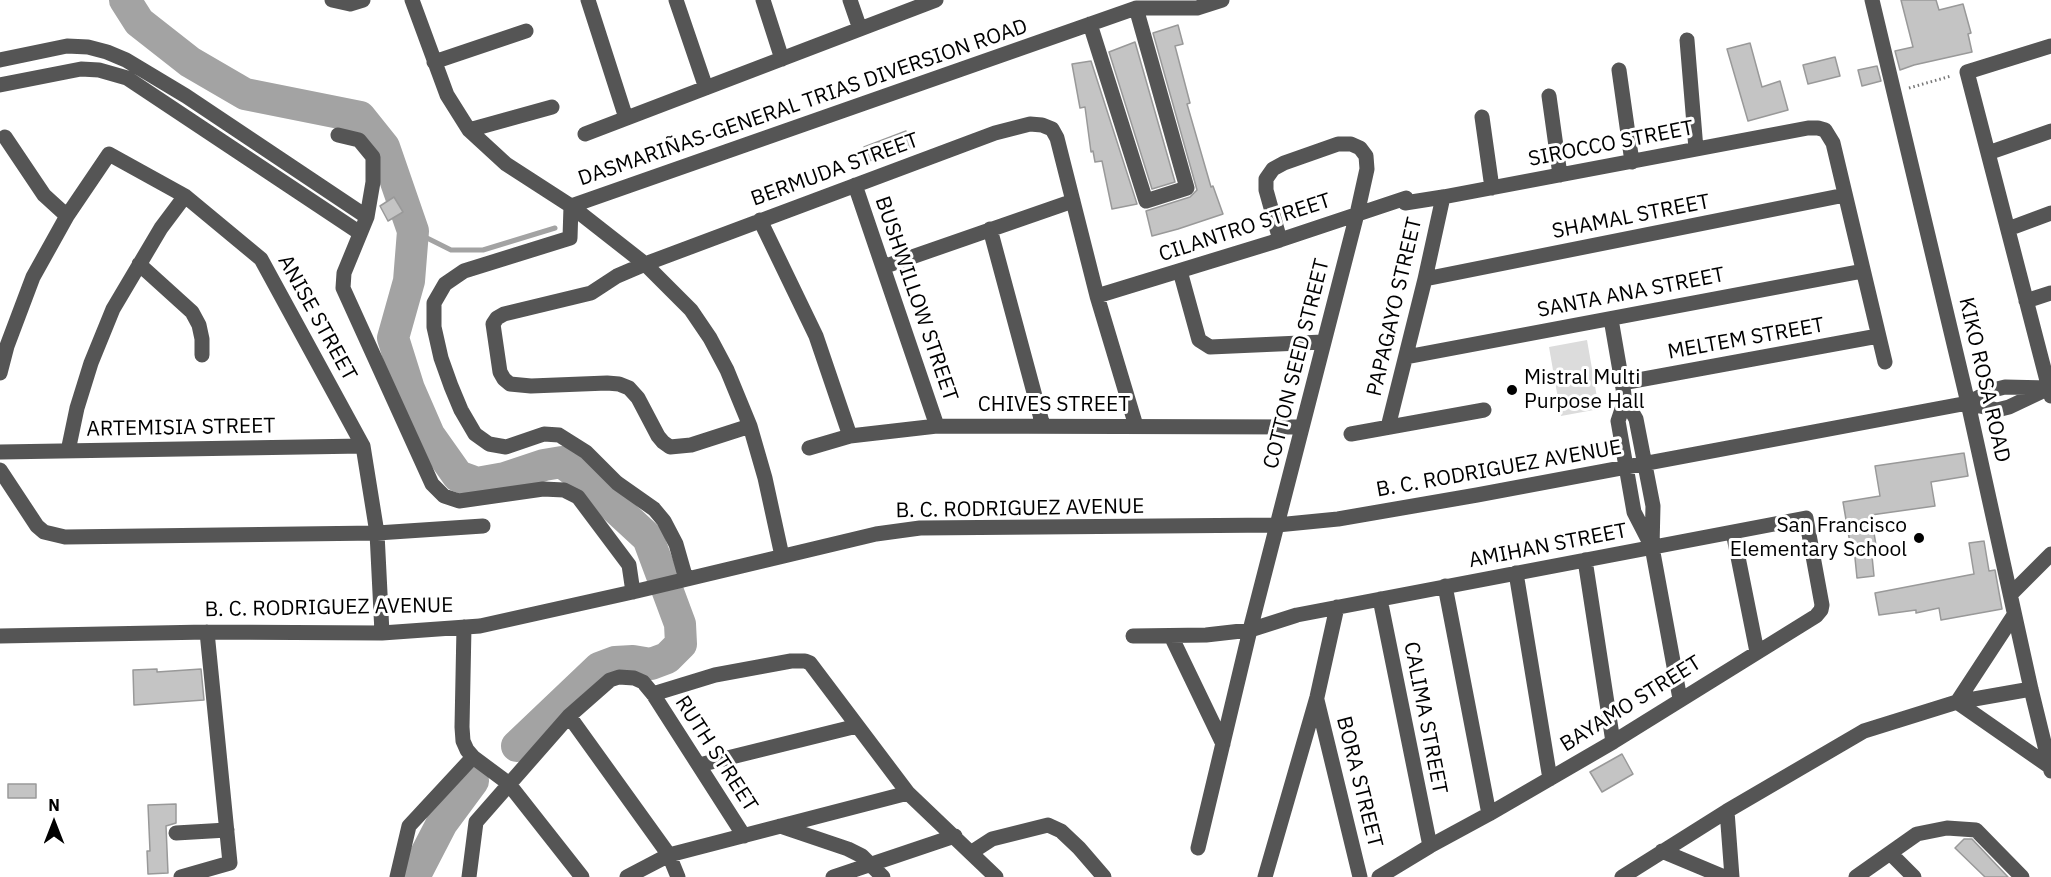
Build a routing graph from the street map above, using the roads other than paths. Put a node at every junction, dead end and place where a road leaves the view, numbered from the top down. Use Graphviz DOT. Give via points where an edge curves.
graph roads {
  1 [pos="332,0"];
  2 [pos="363,0"];
  3 [pos="412,0"];
  4 [pos="588,0"];
  5 [pos="676,0"];
  6 [pos="763,0"];
  7 [pos="850,0"];
  8 [pos="936,0"];
  9 [pos="1222,0"];
  10 [pos="1872,0"];
  11 [pos="1136,8"];
  12 [pos="1090,24"];
  13 [pos="860,29"];
  14 [pos="526,31"];
  15 [pos="1687,40"];
  16 [pos="2051,46"];
  17 [pos="782,59"];
  18 [pos="0,60"];
  19 [pos="434,62"];
  20 [pos="1619,70"];
  21 [pos="0,85"];
  22 [pos="706,88"];
  23 [pos="1549,96"];
  24 [pos="552,107"];
  25 [pos="1482,117"];
  26 [pos="626,118"];
  27 [pos="469,130"];
  28 [pos="2051,131"];
  29 [pos="585,134"];
  30 [pos="338,135"];
  31 [pos="6,137"];
  32 [pos="1696,149"];
  33 [pos="1988,153"];
  34 [pos="1632,162"];
  35 [pos="1560,175"];
  36 [pos="855,185"];
  37 [pos="1492,188"];
  38 [pos="1845,195"];
  39 [pos="185,196"];
  40 [pos="1443,197"];
  41 [pos="1405,200"];
  42 [pos="1073,201"];
  43 [pos="571,206"];
  44 [pos="2051,213"];
  45 [pos="1357,214"];
  46 [pos="67,216"];
  47 [pos="367,217"];
  48 [pos="760,220"];
  49 [pos="2008,229"];
  50 [pos="990,230"];
  51 [pos="360,233"];
  52 [pos="1280,240"];
  53 [pos="139,264"];
  54 [pos="645,264"];
  55 [pos="883,267"];
  56 [pos="1179,271"];
  57 [pos="1863,271"];
  58 [pos="1425,279"];
  59 [pos="2051,292"];
  60 [pos="1097,296"];
  61 [pos="2026,301"];
  62 [pos="1611,318"];
  63 [pos="1878,336"];
  64 [pos="1323,342"];
  65 [pos="202,355"];
  66 [pos="1406,357"];
  67 [pos="1884,362"];
  68 [pos="0,373"];
  69 [pos="1622,383"];
  70 [pos="2050,390"];
  71 [pos="1625,400"];
  72 [pos="1968,403"];
  73 [pos="1484,410"];
  74 [pos="750,426"];
  75 [pos="937,426"];
  76 [pos="1043,426"];
  77 [pos="1136,426"];
  78 [pos="1302,427"];
  79 [pos="1388,427"];
  80 [pos="1351,434"];
  81 [pos="850,436"];
  82 [pos="363,446"];
  83 [pos="809,448"];
  84 [pos="68,451"];
  85 [pos="0,452"];
  86 [pos="1645,464"];
  87 [pos="1626,467"];
  88 [pos="0,470"];
  89 [pos="1806,518"];
  90 [pos="1277,525"];
  91 [pos="483,526"];
  92 [pos="1733,532"];
  93 [pos="377,533"];
  94 [pos="1652,547"];
  95 [pos="2051,554"];
  96 [pos="782,556"];
  97 [pos="1585,560"];
  98 [pos="1516,573"];
  99 [pos="683,580"];
  100 [pos="1445,586"];
  101 [pos="635,591"];
  102 [pos="2011,594"];
  103 [pos="1380,599"];
  104 [pos="1337,607"];
  105 [pos="2014,615"];
  106 [pos="464,627"];
  107 [pos="1250,630"];
  108 [pos="207,632"];
  109 [pos="382,633"];
  110 [pos="0,636"];
  111 [pos="1133,636"];
  112 [pos="1171,636"];
  113 [pos="1756,652"];
  114 [pos="2031,689"];
  115 [pos="653,694"];
  116 [pos="1317,697"];
  117 [pos="1680,699"];
  118 [pos="1957,702"];
  119 [pos="569,716"];
  120 [pos="857,726"];
  121 [pos="1613,742"];
  122 [pos="1223,744"];
  123 [pos="473,757"];
  124 [pos="699,765"];
  125 [pos="2050,768"];
  126 [pos="1551,779"];
  127 [pos="508,783"];
  128 [pos="908,793"];
  129 [pos="1727,811"];
  130 [pos="1489,814"];
  131 [pos="780,826"];
  132 [pos="227,830"];
  133 [pos="176,833"];
  134 [pos="744,836"];
  135 [pos="955,836"];
  136 [pos="1430,846"];
  137 [pos="1198,848"];
  138 [pos="1662,851"];
  139 [pos="972,852"];
  140 [pos="1890,853"];
  141 [pos="669,855"];
  142 [pos="872,865"];
  143 [pos="181,877"];
  144 [pos="397,877"];
  145 [pos="469,877"];
  146 [pos="582,877"];
  147 [pos="627,877"];
  148 [pos="678,877"];
  149 [pos="833,877"];
  150 [pos="883,877"];
  151 [pos="996,877"];
  152 [pos="1104,877"];
  153 [pos="1265,877"];
  154 [pos="1360,877"];
  155 [pos="1379,877"];
  156 [pos="1622,877"];
  157 [pos="1724,877"];
  158 [pos="1731,877"];
  159 [pos="1856,877"];
  160 [pos="1914,877"];
  161 [pos="2022,877"];
  1 -- 2 [label="street" via="350,4"];
  3 -- 19 [label="street"];
  4 -- 26 [label="street"];
  5 -- 22 [label="street"];
  6 -- 17 [label="street"];
  7 -- 13 [label="street"];
  8 -- 13 [label="street"];
  9 -- 11 [label="street, DASMARIÑAS-GENERAL TRIAS DIVERSION ROAD" via="1197,8"];
  10 -- 72 [label="street, KIKO ROSA ROAD"];
  11 -- 12 [label="street, DASMARIÑAS-GENERAL TRIAS DIVERSION ROAD"];
  11 -- 12 [label="street" via="1187,188 1146,201"];
  12 -- 43 [label="street, DASMARIÑAS-GENERAL TRIAS DIVERSION ROAD"];
  13 -- 17 [label="street"];
  14 -- 19 [label="street"];
  15 -- 32 [label="street"];
  16 -- 33 [label="street" via="1967,72"];
  17 -- 22 [label="street"];
  18 -- 47 [label="street" via="67,46 88,47 126,60"];
  19 -- 27 [label="street" via="447,95"];
  20 -- 34 [label="street"];
  21 -- 51 [label="street" via="81,69 127,78"];
  22 -- 26 [label="street"];
  23 -- 35 [label="street"];
  24 -- 27 [label="street"];
  25 -- 37 [label="street"];
  26 -- 29 [label="street"];
  27 -- 43 [label="street" via="492,153"];
  28 -- 33 [label="street"];
  30 -- 47 [label="street" via="359,140 373,157"];
  31 -- 46 [label="street" via="44,195"];
  32 -- 34 [label="street, SIROCCO STREET"];
  32 -- 38 [label="street, SIROCCO STREET" via="1808,128 1825,130 1833,143"];
  33 -- 49 [label="street"];
  34 -- 35 [label="street, SIROCCO STREET"];
  35 -- 37 [label="street, SIROCCO STREET"];
  36 -- 42 [label="street, BERMUDA STREET" via="995,133 1042,124 1052,129 1057,138"];
  36 -- 48 [label="street, BERMUDA STREET"];
  36 -- 55 [label="street, BUSHWILLOW STREET"];
  37 -- 40 [label="street, SIROCCO STREET"];
  38 -- 57 [label="street"];
  38 -- 58 [label="street, SHAMAL STREET"];
  39 -- 46 [label="street, ANISE STREET" via="109,154"];
  39 -- 53 [label="street"];
  39 -- 82 [label="street, ANISE STREET" via="261,259"];
  40 -- 41 [label="street, SIROCCO STREET"];
  40 -- 58 [label="street, PAPAGAYO STREET"];
  41 -- 45 [label="street, CILANTRO STREET"];
  42 -- 50 [label="street"];
  42 -- 60 [label="street"];
  43 -- 54 [label="street"];
  43 -- 99 [label="street" via="570,238 464,271 445,284 434,303 434,327 441,358 475,434 489,444 506,447 544,434 559,435 586,452 664,521 675,544"];
  44 -- 49 [label="street"];
  45 -- 52 [label="street, CILANTRO STREET"];
  45 -- 52 [label="street, COTTON SEED STREET" via="1366,156 1351,144 1338,144 1284,163 1266,179 1268,203"];
  45 -- 64 [label="street, COTTON SEED STREET"];
  46 -- 68 [label="street, ANISE STREET" via="33,278"];
  47 -- 51 [label="street"];
  48 -- 54 [label="street, BERMUDA STREET"];
  48 -- 81 [label="street" via="816,336"];
  49 -- 61 [label="street"];
  50 -- 55 [label="street"];
  50 -- 76 [label="street"];
  51 -- 101 [label="street" via="344,273 344,288 432,484 444,496 459,501 543,489 564,490 578,497 629,565"];
  52 -- 56 [label="street, CILANTRO STREET"];
  53 -- 65 [label="street" via="192,312 199,325"];
  53 -- 84 [label="street" via="113,309 91,363"];
  54 -- 74 [label="street" via="691,310 710,338"];
  54 -- 74 [label="street, BERMUDA STREET" via="591,292 497,318 493,332 504,379 519,386 607,383 629,388 658,436 670,447 691,445"];
  55 -- 75 [label="street, BUSHWILLOW STREET"];
  56 -- 60 [label="street, CILANTRO STREET"];
  56 -- 64 [label="street" via="1199,340 1210,347"];
  57 -- 62 [label="street, SANTA ANA STREET"];
  57 -- 63 [label="street"];
  58 -- 66 [label="street, PAPAGAYO STREET"];
  59 -- 61 [label="street"];
  60 -- 77 [label="street"];
  61 -- 70 [label="street"];
  62 -- 66 [label="street, SANTA ANA STREET"];
  62 -- 69 [label="street"];
  63 -- 67 [label="street"];
  63 -- 69 [label="street, MELTEM STREET"];
  64 -- 78 [label="street, COTTON SEED STREET"];
  66 -- 79 [label="street, PAPAGAYO STREET"];
  69 -- 71 [label="street"];
  70 -- 72 [label="street, B. C. RODRIGUEZ AVENUE" via="2005,387"];
  71 -- 86 [label="street" via="1636,418"];
  71 -- 87 [label="street" via="1618,421"];
  72 -- 86 [label="street, B. C. RODRIGUEZ AVENUE"];
  72 -- 102 [label="street, KIKO ROSA ROAD"];
  73 -- 79 [label="street"];
  74 -- 96 [label="street"];
  75 -- 76 [label="street, CHIVES STREET"];
  75 -- 81 [label="street, CHIVES STREET"];
  76 -- 77 [label="street, CHIVES STREET"];
  77 -- 78 [label="street, CHIVES STREET"];
  78 -- 90 [label="street, COTTON SEED STREET"];
  79 -- 80 [label="street"];
  81 -- 83 [label="street, CHIVES STREET"];
  82 -- 84 [label="street, ARTEMISIA STREET"];
  82 -- 93 [label="street, ANISE STREET"];
  84 -- 85 [label="street, ARTEMISIA STREET"];
  86 -- 87 [label="street, B. C. RODRIGUEZ AVENUE"];
  86 -- 94 [label="street" via="1653,506"];
  87 -- 90 [label="street, B. C. RODRIGUEZ AVENUE" via="1338,519"];
  87 -- 94 [label="street" via="1634,512"];
  88 -- 93 [label="street" via="37,526 44,532 65,537"];
  89 -- 92 [label="street, AMIHAN STREET"];
  89 -- 113 [label="street, BAYAMO STREET" via="1821,610"];
  90 -- 96 [label="street, B. C. RODRIGUEZ AVENUE" via="920,528"];
  90 -- 107 [label="street, COTTON SEED STREET"];
  91 -- 93 [label="street"];
  92 -- 94 [label="street, AMIHAN STREET"];
  92 -- 113 [label="street"];
  93 -- 109 [label="street, ANISE STREET"];
  94 -- 97 [label="street, AMIHAN STREET"];
  94 -- 117 [label="street"];
  95 -- 102 [label="street"];
  96 -- 99 [label="street, B. C. RODRIGUEZ AVENUE"];
  97 -- 98 [label="street, AMIHAN STREET"];
  97 -- 121 [label="street"];
  98 -- 100 [label="street, AMIHAN STREET"];
  98 -- 126 [label="street"];
  99 -- 101 [label="street, B. C. RODRIGUEZ AVENUE"];
  100 -- 103 [label="street, AMIHAN STREET"];
  100 -- 130 [label="street"];
  101 -- 106 [label="street, B. C. RODRIGUEZ AVENUE"];
  102 -- 105 [label="street, KIKO ROSA ROAD"];
  103 -- 104 [label="street, AMIHAN STREET"];
  103 -- 136 [label="street, CALIMA STREET"];
  104 -- 107 [label="street, AMIHAN STREET"];
  104 -- 116 [label="street"];
  105 -- 114 [label="street, KIKO ROSA ROAD"];
  105 -- 118 [label="street"];
  106 -- 109 [label="street, B. C. RODRIGUEZ AVENUE"];
  106 -- 123 [label="street" via="462,727 463,741"];
  107 -- 112 [label="street, AMIHAN STREET"];
  107 -- 122 [label="street, COTTON SEED STREET"];
  108 -- 109 [label="street, B. C. RODRIGUEZ AVENUE"];
  108 -- 110 [label="street, B. C. RODRIGUEZ AVENUE"];
  108 -- 132 [label="street"];
  111 -- 112 [label="street, AMIHAN STREET"];
  112 -- 122 [label="street"];
  113 -- 117 [label="street, BAYAMO STREET"];
  114 -- 118 [label="street"];
  114 -- 125 [label="street, KIKO ROSA ROAD"];
  115 -- 119 [label="street" via="643,682 619,677 610,680"];
  115 -- 120 [label="street" via="715,675 805,661"];
  115 -- 124 [label="street, RUTH STREET"];
  116 -- 153 [label="street"];
  116 -- 154 [label="street, BORA STREET"];
  117 -- 121 [label="street, BAYAMO STREET"];
  118 -- 125 [label="street"];
  118 -- 129 [label="street" via="1864,731"];
  119 -- 127 [label="street"];
  119 -- 141 [label="street"];
  120 -- 124 [label="street"];
  120 -- 128 [label="street"];
  121 -- 126 [label="street, BAYAMO STREET"];
  122 -- 137 [label="street, COTTON SEED STREET"];
  123 -- 127 [label="street"];
  123 -- 144 [label="street" via="409,826"];
  124 -- 134 [label="street, RUTH STREET"];
  126 -- 130 [label="street, BAYAMO STREET"];
  127 -- 145 [label="street" via="476,822"];
  127 -- 146 [label="street"];
  128 -- 131 [label="street"];
  128 -- 135 [label="street"];
  129 -- 138 [label="street"];
  129 -- 158 [label="street"];
  130 -- 136 [label="street, BAYAMO STREET"];
  131 -- 134 [label="street"];
  131 -- 142 [label="street" via="848,849"];
  132 -- 133 [label="street"];
  132 -- 143 [label="street" via="230,863"];
  134 -- 141 [label="street"];
  135 -- 139 [label="street"];
  135 -- 142 [label="street"];
  136 -- 155 [label="street, BAYAMO STREET"];
  138 -- 156 [label="street"];
  138 -- 157 [label="street"];
  139 -- 151 [label="street"];
  139 -- 152 [label="street" via="992,839 1048,825 1079,848"];
  140 -- 159 [label="street"];
  140 -- 160 [label="street"];
  140 -- 161 [label="street" via="1917,834 1947,828 1976,830"];
  141 -- 147 [label="street"];
  141 -- 148 [label="street"];
  142 -- 149 [label="street"];
  142 -- 150 [label="street"];
}
